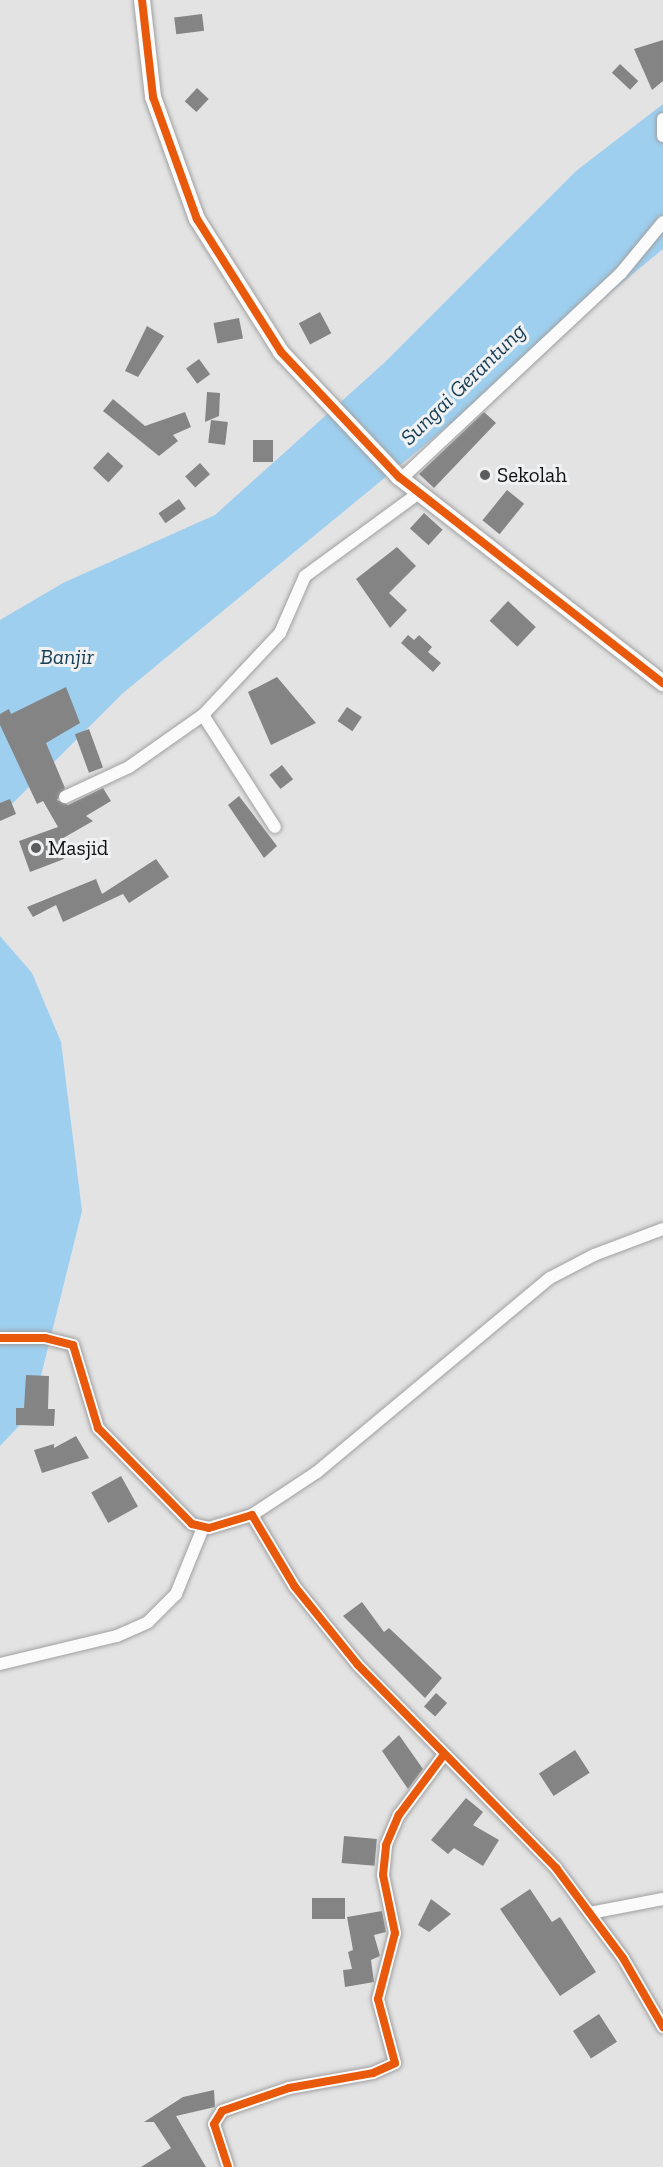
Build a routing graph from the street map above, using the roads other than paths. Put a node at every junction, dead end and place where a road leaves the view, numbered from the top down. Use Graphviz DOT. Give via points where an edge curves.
graph roads {
  1 [pos="142,0"];
  2 [pos="663,119"];
  3 [pos="663,136"];
  4 [pos="663,222"];
  5 [pos="400,478"];
  6 [pos="419,493"];
  7 [pos="663,683"];
  8 [pos="203,715"];
  9 [pos="65,797"];
  10 [pos="275,826"];
  11 [pos="663,1229"];
  12 [pos="0,1338"];
  13 [pos="252,1515"];
  14 [pos="203,1528"];
  15 [pos="0,1664"];
  16 [pos="443,1756"];
  17 [pos="663,1899"];
  18 [pos="590,1914"];
  19 [pos="663,2026"];
  20 [pos="228,2167"];
  1 -- 5 [label="street" via="151,88 197,219 253,315 359,438"];
  2 -- 3 [label="street"];
  4 -- 5 [label="street" via="621,273"];
  5 -- 6 [label="street"];
  6 -- 7 [label="street"];
  6 -- 8 [label="street" via="305,576 280,633"];
  8 -- 9 [label="street" via="129,767"];
  8 -- 10 [label="street"];
  11 -- 13 [label="street" via="594,1255 550,1278 316,1472"];
  12 -- 14 [label="street" via="74,1345 98,1428 192,1524"];
  13 -- 14 [label="street"];
  13 -- 16 [label="street" via="318,1618"];
  14 -- 15 [label="street" via="176,1594 148,1622 117,1636"];
  16 -- 18 [label="street" via="551,1862"];
  16 -- 20 [label="street" via="399,1815 386,1845 383,1875 395,1933 378,1999 395,2063 390,2069 289,2088 222,2111 214,2124"];
  17 -- 18 [label="street"];
  18 -- 19 [label="street"];
}
